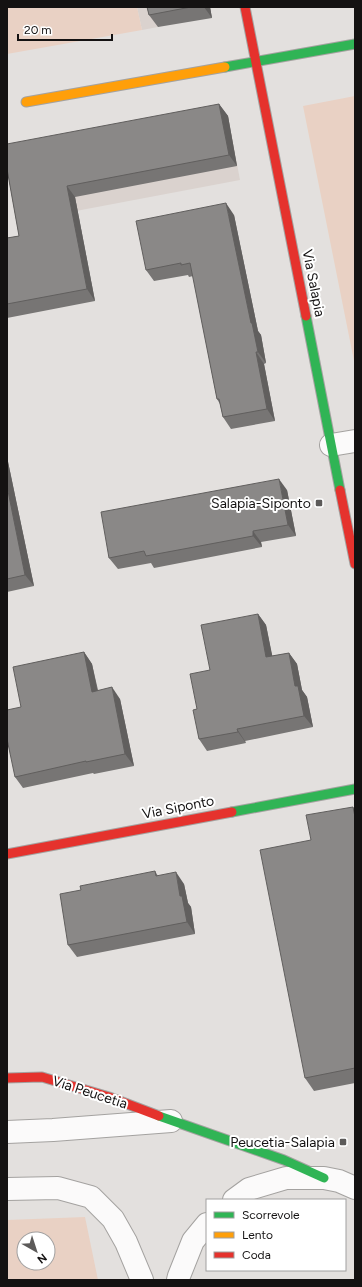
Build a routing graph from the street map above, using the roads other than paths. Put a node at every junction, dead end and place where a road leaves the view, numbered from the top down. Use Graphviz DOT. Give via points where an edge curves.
graph roads {
  1 [pos="245,7"];
  2 [pos="355,44"];
  3 [pos="256,61"];
  4 [pos="26,102"];
  5 [pos="355,441"];
  6 [pos="331,445"];
  7 [pos="355,564"];
  8 [pos="355,789"];
  9 [pos="7,854"];
  10 [pos="7,1078"];
  11 [pos="171,1121"];
  12 [pos="7,1132"];
  13 [pos="343,1181"];
  14 [pos="7,1189"];
  15 [pos="235,1199"];
  16 [pos="206,1225"];
  17 [pos="142,1280"];
  18 [pos="178,1280"];
  1 -- 3 [label="street, Via Salapia"];
  2 -- 3 [label="street"];
  3 -- 4 [label="street"];
  3 -- 6 [label="street, Via Salapia"];
  5 -- 6 [label="street"];
  6 -- 7 [label="street, Via Salapia"];
  8 -- 9 [label="street, Via Siponto"];
  10 -- 11 [label="street, Via Peucetia" via="42,1077 109,1097"];
  11 -- 12 [label="street, Via Peucetia"];
  11 -- 13 [label="street, Via Peucetia"];
  13 -- 15 [label="street, Via Peucetia" via="286,1178 249,1189"];
  14 -- 17 [label="street" via="58,1188 91,1197 113,1219"];
  16 -- 18 [label="street" via="193,1241"];
}
